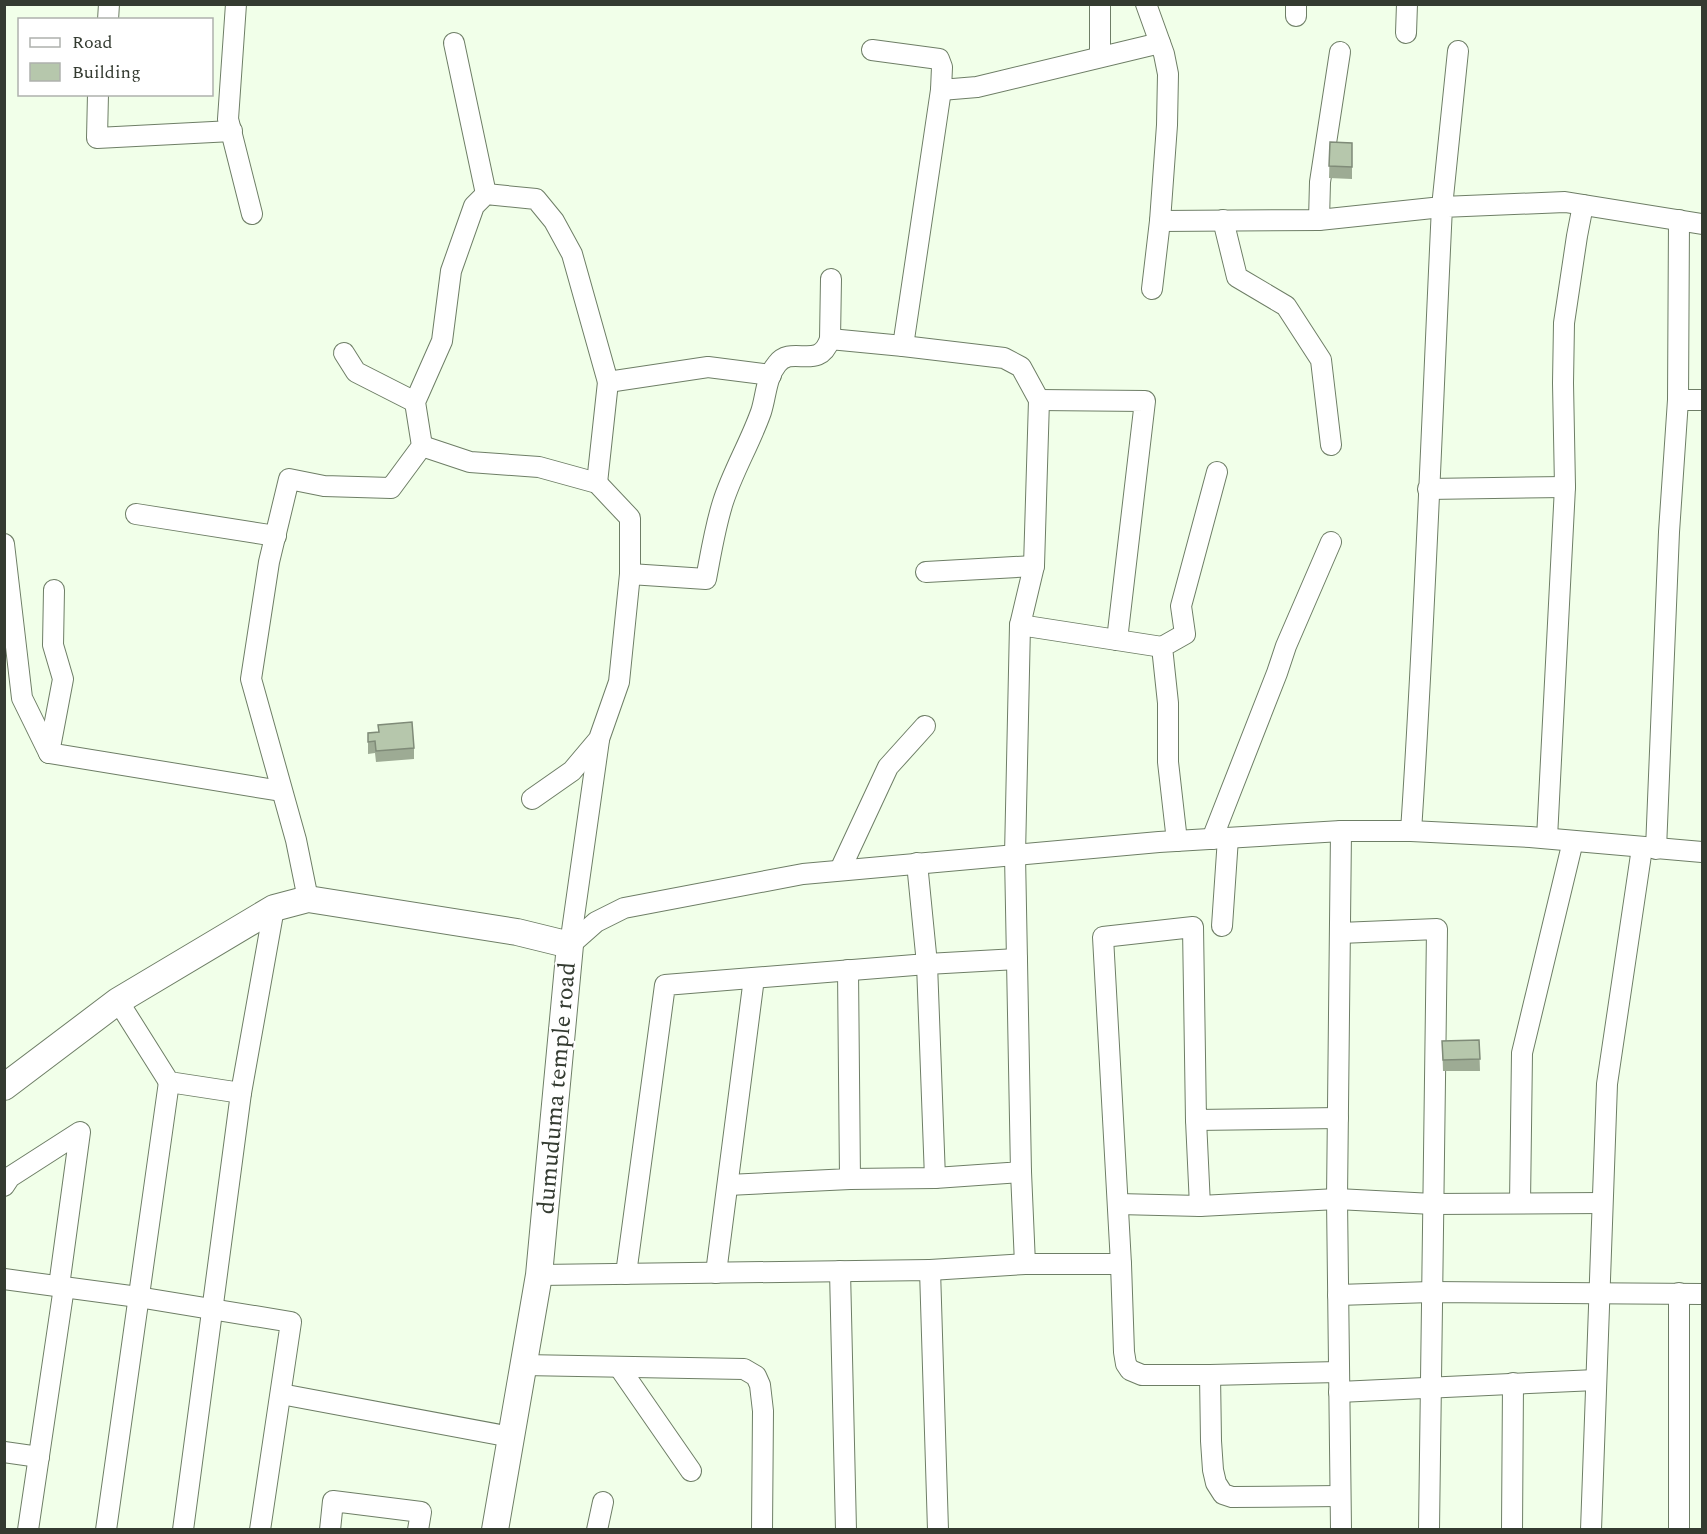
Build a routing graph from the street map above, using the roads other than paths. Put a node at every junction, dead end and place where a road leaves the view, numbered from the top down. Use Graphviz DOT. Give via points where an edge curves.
graph roads {
  1 [pos="236,4"];
  2 [pos="1100,4"];
  3 [pos="1146,4"];
  4 [pos="1407,4"];
  5 [pos="1406,33"];
  6 [pos="454,43"];
  7 [pos="1160,43"];
  8 [pos="872,50"];
  9 [pos="1458,51"];
  10 [pos="1340,52"];
  11 [pos="1100,56"];
  12 [pos="940,90"];
  13 [pos="98,96"];
  14 [pos="232,130"];
  15 [pos="486,194"];
  16 [pos="1583,205"];
  17 [pos="1442,207"];
  18 [pos="252,214"];
  19 [pos="1223,220"];
  20 [pos="1319,220"];
  21 [pos="1679,220"];
  22 [pos="1160,221"];
  23 [pos="1702,224"];
  24 [pos="831,279"];
  25 [pos="1152,289"];
  26 [pos="830,339"];
  27 [pos="903,346"];
  28 [pos="344,353"];
  29 [pos="771,375"];
  30 [pos="608,382"];
  31 [pos="1039,400"];
  32 [pos="1678,400"];
  33 [pos="1702,400"];
  34 [pos="415,402"];
  35 [pos="422,446"];
  36 [pos="1331,446"];
  37 [pos="1217,472"];
  38 [pos="597,483"];
  39 [pos="1565,487"];
  40 [pos="1428,489"];
  41 [pos="136,514"];
  42 [pos="276,536"];
  43 [pos="1331,542"];
  44 [pos="4,544"];
  45 [pos="1034,566"];
  46 [pos="926,572"];
  47 [pos="630,574"];
  48 [pos="54,590"];
  49 [pos="9,625"];
  50 [pos="1020,625"];
  51 [pos="1117,640"];
  52 [pos="1162,647"];
  53 [pos="925,726"];
  54 [pos="599,740"];
  55 [pos="49,753"];
  56 [pos="281,791"];
  57 [pos="532,799"];
  58 [pos="1341,831"];
  59 [pos="1411,831"];
  60 [pos="1220,838"];
  61 [pos="1547,838"];
  62 [pos="1177,841"];
  63 [pos="1574,841"];
  64 [pos="1649,848"];
  65 [pos="1702,852"];
  66 [pos="1015,855"];
  67 [pos="916,863"];
  68 [pos="840,870"];
  69 [pos="308,898"];
  70 [pos="274,908"];
  71 [pos="1222,926"];
  72 [pos="1340,933"];
  73 [pos="570,945"];
  74 [pos="1017,959"];
  75 [pos="927,964"];
  76 [pos="848,969"];
  77 [pos="754,978"];
  78 [pos="118,1001"];
  79 [pos="169,1082"];
  80 [pos="4,1087"];
  81 [pos="241,1093"];
  82 [pos="1338,1118"];
  83 [pos="1196,1120"];
  84 [pos="1021,1172"];
  85 [pos="935,1178"];
  86 [pos="850,1179"];
  87 [pos="728,1185"];
  88 [pos="4,1186"];
  89 [pos="1337,1199"];
  90 [pos="1520,1203"];
  91 [pos="1602,1203"];
  92 [pos="1118,1204"];
  93 [pos="1433,1204"];
  94 [pos="1200,1206"];
  95 [pos="1025,1264"];
  96 [pos="1121,1264"];
  97 [pos="930,1269"];
  98 [pos="840,1271"];
  99 [pos="716,1273"];
  100 [pos="626,1274"];
  101 [pos="538,1275"];
  102 [pos="4,1279"];
  103 [pos="62,1287"];
  104 [pos="1431,1292"];
  105 [pos="1599,1292"];
  106 [pos="1679,1293"];
  107 [pos="1702,1294"];
  108 [pos="1338,1295"];
  109 [pos="138,1297"];
  110 [pos="213,1309"];
  111 [pos="523,1365"];
  112 [pos="619,1367"];
  113 [pos="1339,1372"];
  114 [pos="1210,1375"];
  115 [pos="1596,1380"];
  116 [pos="1513,1383"];
  117 [pos="1432,1387"];
  118 [pos="1339,1392"];
  119 [pos="280,1394"];
  120 [pos="511,1437"];
  121 [pos="4,1452"];
  122 [pos="39,1457"];
  123 [pos="691,1471"];
  124 [pos="1340,1496"];
  125 [pos="603,1502"];
  126 [pos="28,1530"];
  127 [pos="106,1530"];
  128 [pos="183,1530"];
  129 [pos="260,1530"];
  130 [pos="330,1530"];
  131 [pos="418,1530"];
  132 [pos="495,1530"];
  133 [pos="597,1530"];
  134 [pos="762,1530"];
  135 [pos="846,1530"];
  136 [pos="938,1530"];
  137 [pos="1341,1530"];
  138 [pos="1430,1530"];
  139 [pos="1512,1530"];
  140 [pos="1591,1530"];
  141 [pos="1679,1530"];
  1 -- 14 [label="street" via="228,119"];
  2 -- 11 [label="street"];
  3 -- 7 [label="street"];
  4 -- 5 [label="street"];
  6 -- 15 [label="street"];
  7 -- 11 [label="street"];
  7 -- 22 [label="street" via="1168,74"];
  8 -- 12 [label="street" via="939,58"];
  9 -- 17 [label="street"];
  10 -- 20 [label="street" via="1320,182"];
  11 -- 12 [label="street" via="976,87"];
  12 -- 27 [label="street"];
  13 -- 14 [label="street" via="98,138"];
  14 -- 18 [label="street"];
  15 -- 30 [label="street" via="536,199 554,221 572,254"];
  15 -- 34 [label="street" via="474,206 451,271 442,341"];
  16 -- 17 [label="street" via="1565,202"];
  16 -- 21 [label="street"];
  16 -- 39 [label="street" via="1564,322"];
  17 -- 20 [label="street"];
  17 -- 40 [label="street"];
  19 -- 20 [label="street"];
  19 -- 22 [label="street"];
  19 -- 36 [label="street" via="1237,277 1286,306 1321,360"];
  21 -- 23 [label="street"];
  21 -- 32 [label="street"];
  22 -- 25 [label="street"];
  24 -- 26 [label="street"];
  26 -- 27 [label="street"];
  26 -- 29 [label="street" via="821,354 784,359"];
  27 -- 31 [label="street" via="1004,358 1021,367"];
  28 -- 34 [label="street" via="356,372"];
  29 -- 30 [label="street" via="708,367"];
  29 -- 47 [label="street" via="761,411 724,501 706,579"];
  30 -- 38 [label="street"];
  31 -- 45 [label="street"];
  31 -- 51 [label="street" via="1144,401"];
  32 -- 33 [label="street"];
  32 -- 64 [label="street"];
  34 -- 35 [label="street"];
  35 -- 38 [label="street" via="470,462 539,467"];
  35 -- 42 [label="street" via="391,488 324,486 289,479"];
  37 -- 52 [label="street" via="1181,606 1185,634"];
  38 -- 47 [label="street" via="630,518"];
  39 -- 40 [label="street"];
  39 -- 61 [label="street"];
  40 -- 59 [label="street"];
  41 -- 42 [label="street"];
  42 -- 56 [label="street" via="251,679"];
  43 -- 60 [label="street" via="1286,646"];
  44 -- 49 [label="street"];
  45 -- 46 [label="street"];
  45 -- 50 [label="street"];
  47 -- 54 [label="street" via="619,682"];
  48 -- 55 [label="street" via="53,645 63,679"];
  49 -- 55 [label="street" via="22,698"];
  50 -- 51 [label="street"];
  50 -- 66 [label="street"];
  51 -- 52 [label="street"];
  52 -- 62 [label="street"];
  53 -- 68 [label="street" via="888,767"];
  54 -- 57 [label="street" via="572,771"];
  54 -- 73 [label="street"];
  55 -- 56 [label="street"];
  56 -- 69 [label="street"];
  58 -- 59 [label="street"];
  58 -- 60 [label="street"];
  58 -- 72 [label="street"];
  59 -- 61 [label="street"];
  60 -- 62 [label="street"];
  60 -- 71 [label="street"];
  61 -- 63 [label="street"];
  62 -- 66 [label="street"];
  63 -- 64 [label="street"];
  63 -- 90 [label="street" via="1522,1053"];
  64 -- 65 [label="street"];
  64 -- 91 [label="street" via="1607,1084"];
  66 -- 67 [label="street"];
  66 -- 74 [label="street"];
  67 -- 68 [label="street"];
  67 -- 75 [label="street"];
  68 -- 73 [label="street" via="624,908 596,922"];
  69 -- 70 [label="street, dumuduma temple road"];
  69 -- 73 [label="street, dumuduma temple road" via="517,932"];
  70 -- 78 [label="street, dumuduma temple road"];
  70 -- 81 [label="street"];
  72 -- 82 [label="street"];
  72 -- 93 [label="street" via="1437,929"];
  73 -- 101 [label="street, dumuduma temple road"];
  74 -- 75 [label="street"];
  74 -- 84 [label="street"];
  75 -- 76 [label="street"];
  75 -- 85 [label="street"];
  76 -- 77 [label="street"];
  76 -- 86 [label="street"];
  77 -- 87 [label="street"];
  77 -- 100 [label="street" via="665,985"];
  78 -- 79 [label="street"];
  78 -- 80 [label="street, dumuduma temple road"];
  79 -- 81 [label="street"];
  79 -- 109 [label="street"];
  81 -- 110 [label="street"];
  82 -- 83 [label="street"];
  82 -- 89 [label="street"];
  83 -- 92 [label="street" via="1193,927 1103,937"];
  83 -- 94 [label="street"];
  84 -- 85 [label="street"];
  84 -- 95 [label="street"];
  85 -- 86 [label="street"];
  86 -- 87 [label="street"];
  87 -- 99 [label="street"];
  88 -- 103 [label="street" via="10,1177 80,1132"];
  89 -- 93 [label="street"];
  89 -- 94 [label="street"];
  89 -- 108 [label="street"];
  90 -- 91 [label="street"];
  90 -- 93 [label="street"];
  91 -- 105 [label="street"];
  92 -- 94 [label="street"];
  92 -- 96 [label="street"];
  93 -- 104 [label="street"];
  95 -- 96 [label="street"];
  95 -- 97 [label="street"];
  96 -- 114 [label="street" via="1126,1364 1130,1370 1142,1375"];
  97 -- 98 [label="street"];
  97 -- 136 [label="street"];
  98 -- 99 [label="street"];
  98 -- 135 [label="street"];
  99 -- 100 [label="street"];
  100 -- 101 [label="street"];
  101 -- 111 [label="street, dumuduma temple road"];
  102 -- 103 [label="street"];
  103 -- 109 [label="street"];
  103 -- 122 [label="street"];
  104 -- 105 [label="street"];
  104 -- 108 [label="street"];
  104 -- 117 [label="street"];
  105 -- 106 [label="street"];
  105 -- 115 [label="street"];
  106 -- 107 [label="street"];
  106 -- 141 [label="street"];
  108 -- 113 [label="street"];
  109 -- 110 [label="street"];
  109 -- 127 [label="street"];
  110 -- 119 [label="street" via="291,1322"];
  110 -- 128 [label="street"];
  111 -- 112 [label="street"];
  111 -- 120 [label="street, dumuduma temple road"];
  112 -- 123 [label="street"];
  112 -- 134 [label="street" via="744,1369 756,1376 763,1411"];
  113 -- 114 [label="street"];
  113 -- 118 [label="street"];
  114 -- 124 [label="street" via="1211,1455 1216,1483 1223,1494"];
  115 -- 116 [label="street"];
  115 -- 140 [label="street"];
  116 -- 117 [label="street"];
  116 -- 139 [label="street"];
  117 -- 118 [label="street"];
  117 -- 138 [label="street"];
  118 -- 124 [label="street"];
  119 -- 120 [label="street"];
  119 -- 129 [label="street"];
  120 -- 132 [label="street, dumuduma temple road"];
  121 -- 122 [label="street"];
  122 -- 126 [label="street"];
  124 -- 137 [label="street"];
  125 -- 133 [label="street"];
  130 -- 131 [label="street" via="333,1501 421,1512"];
}
